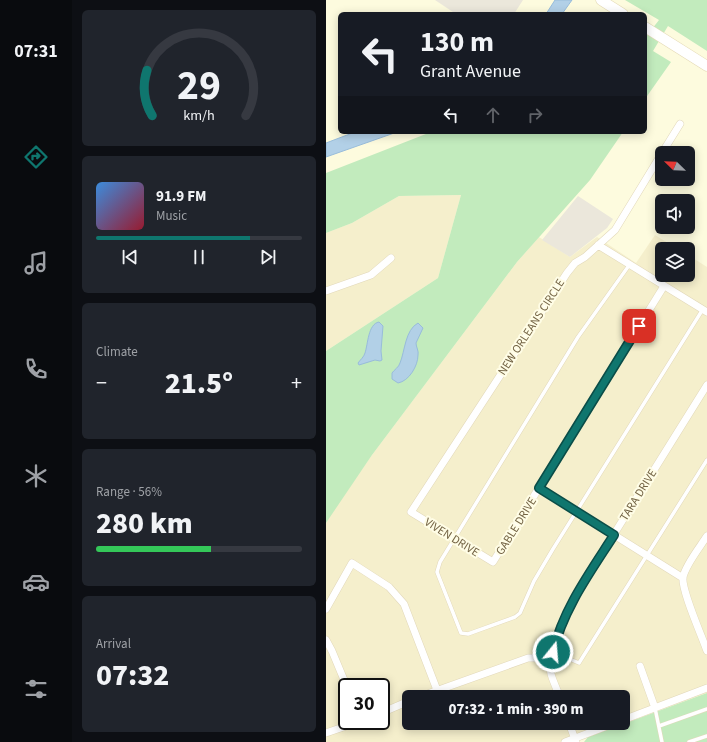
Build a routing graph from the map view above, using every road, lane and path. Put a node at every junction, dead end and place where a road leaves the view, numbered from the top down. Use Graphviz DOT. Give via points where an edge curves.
graph roads {
  1 [pos="601,0"];
  2 [pos="620,12"];
  3 [pos="647,28"];
  4 [pos="707,66"];
  5 [pos="680,124"];
  6 [pos="666,146"];
  7 [pos="655,164"];
  8 [pos="598,245"];
  9 [pos="391,258"];
  10 [pos="630,264"];
  11 [pos="664,286"];
  12 [pos="326,290"];
  13 [pos="705,311"];
  14 [pos="707,385"];
  15 [pos="707,460"];
  16 [pos="539,488"];
  17 [pos="411,512"];
  18 [pos="577,512"];
  19 [pos="614,535"];
  20 [pos="707,536"];
  21 [pos="454,538"];
  22 [pos="647,555"];
  23 [pos="493,562"];
  24 [pos="683,578"];
  25 [pos="326,609"];
  26 [pos="326,640"];
  27 [pos="707,651"];
  28 [pos="552,655"];
  29 [pos="640,666"];
  30 [pos="343,678"];
  31 [pos="707,688"];
  32 [pos="437,690"];
  33 [pos="557,690"];
  34 [pos="402,704"];
  35 [pos="655,708"];
  36 [pos="390,709"];
  37 [pos="707,709"];
  38 [pos="630,717"];
  39 [pos="659,726"];
  40 [pos="338,729"];
  41 [pos="571,730"];
  42 [pos="599,730"];
  43 [pos="326,733"];
  44 [pos="707,736"];
  45 [pos="575,740"];
  46 [pos="565,742"];
  47 [pos="662,742"];
  48 [pos="689,742"];
  1 -- 2 [label="main road"];
  3 -- 4 [label="main road"];
  5 -- 6 [label="street, NEW ORLEANS CIRCLE"];
  7 -- 8 [label="street, NEW ORLEANS CIRCLE" via="615,230"];
  8 -- 10 [label="street"];
  8 -- 17 [label="street, NEW ORLEANS CIRCLE" via="567,273"];
  9 -- 12 [label="street" via="371,275"];
  10 -- 11 [label="street"];
  10 -- 21 [label="lane" via="578,337"];
  11 -- 13 [label="street"];
  11 -- 16 [label="street, GABLE DRIVE"];
  13 -- 18 [label="lane"];
  14 -- 19 [label="street, TARA DRIVE"];
  15 -- 22 [label="lane"];
  16 -- 18 [label="street"];
  16 -- 23 [label="street, GABLE DRIVE"];
  17 -- 21 [label="street, VIVEN DRIVE"];
  18 -- 19 [label="street"];
  18 -- 21 [label="lane" via="534,581 520,613 468,634 460,633 437,572"];
  19 -- 22 [label="street"];
  19 -- 28 [label="street, TARA DRIVE" via="571,607"];
  20 -- 24 [label="street"];
  21 -- 23 [label="street, VIVEN DRIVE"];
  22 -- 24 [label="street"];
  22 -- 28 [label="lane" via="579,663"];
  24 -- 27 [label="street"];
  25 -- 32 [label="street" via="352,564 389,587 404,604"];
  26 -- 30 [label="street"];
  28 -- 32 [label="street" via="528,658"];
  28 -- 33 [label="street, TARA DRIVE" via="551,673"];
  29 -- 35 [label="street"];
  31 -- 35 [label="street"];
  34 -- 36 [label="street"];
  35 -- 38 [label="street"];
  35 -- 39 [label="lane"];
  37 -- 39 [label="lane"];
  39 -- 47 [label="lane"];
  40 -- 43 [label="street"];
  41 -- 45 [label="street"];
  42 -- 45 [label="street"];
  44 -- 48 [label="lane"];
  45 -- 46 [label="street"];
}
